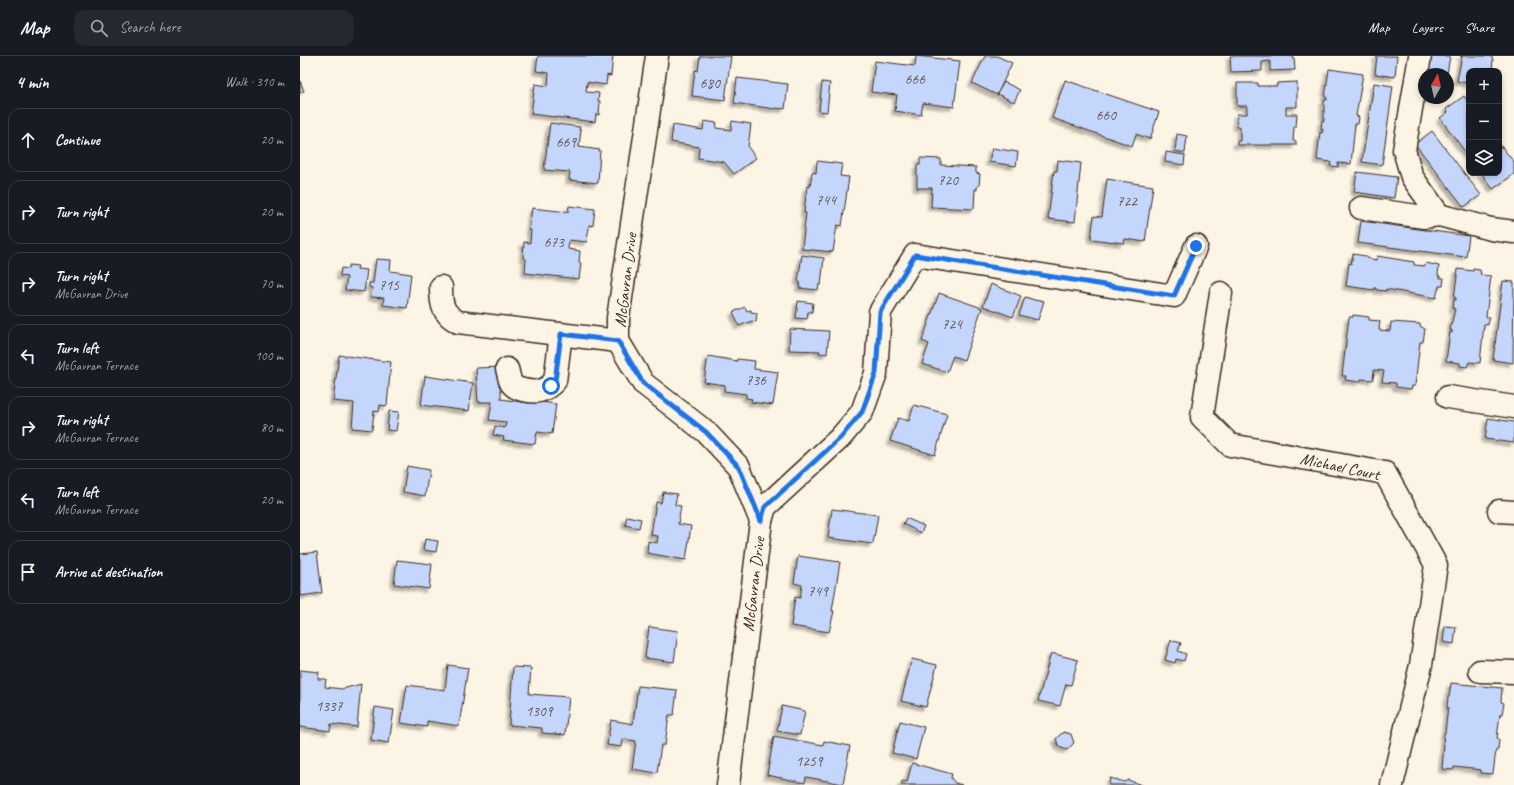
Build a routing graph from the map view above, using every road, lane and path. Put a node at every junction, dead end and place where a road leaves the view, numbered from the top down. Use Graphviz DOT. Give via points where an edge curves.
graph roads {
  1 [pos="657,56"];
  2 [pos="1420,56"];
  3 [pos="1361,208"];
  4 [pos="1439,215"];
  5 [pos="1514,232"];
  6 [pos="1196,246"];
  7 [pos="441,287"];
  8 [pos="1221,293"];
  9 [pos="561,334"];
  10 [pos="618,341"];
  11 [pos="508,369"];
  12 [pos="1448,397"];
  13 [pos="1514,407"];
  14 [pos="761,521"];
  15 [pos="1480,671"];
  16 [pos="1514,672"];
  17 [pos="728,785"];
  18 [pos="1392,785"];
  1 -- 10 [label="street, McGavran Drive" via="618,318"];
  2 -- 4 [label="street" via="1404,150 1412,177"];
  3 -- 4 [label="street" via="1424,217"];
  4 -- 5 [label="street"];
  6 -- 14 [label="street" via="1174,296 915,255 880,312 876,373 862,412 840,438 765,507"];
  7 -- 9 [label="street" via="441,305 458,322"];
  8 -- 18 [label="street, Michael Court" via="1202,417 1230,445 1385,473 1436,565 1421,665"];
  9 -- 10 [label="street"];
  9 -- 11 [label="street" via="555,381 544,390 535,392 519,389 511,384"];
  10 -- 14 [label="street, McGavran Drive" via="643,383 706,432 739,467"];
  12 -- 13 [label="street"];
  14 -- 17 [label="street, McGavran Drive"];
  15 -- 16 [label="street"];
}
